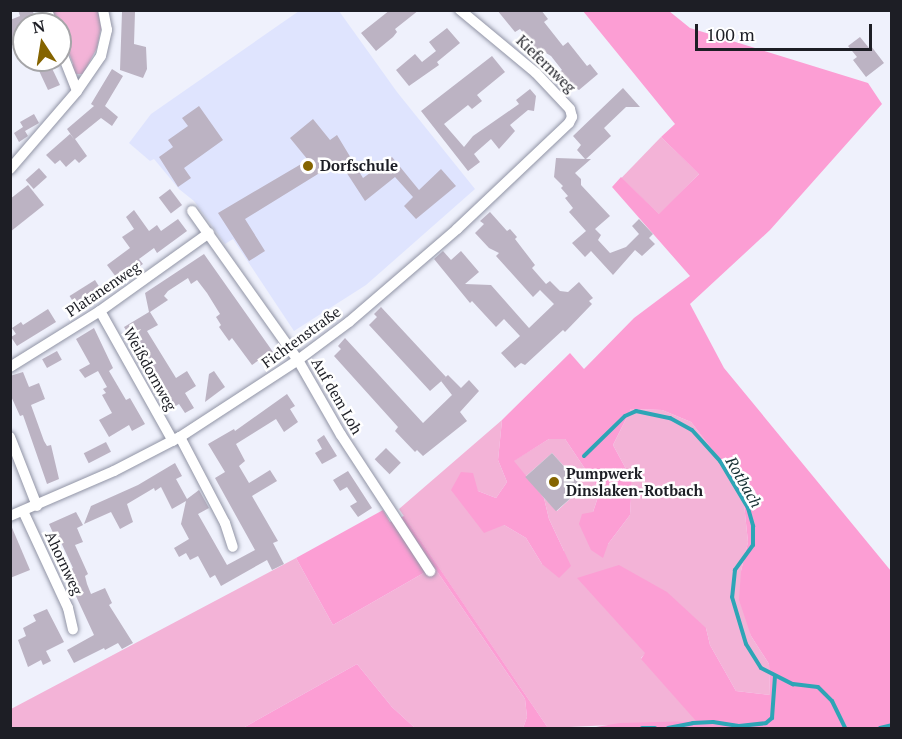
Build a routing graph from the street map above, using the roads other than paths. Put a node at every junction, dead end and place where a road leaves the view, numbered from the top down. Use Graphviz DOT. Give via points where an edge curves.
graph roads {
  1 [pos="103,10"];
  2 [pos="460,10"];
  3 [pos="69,72"];
  4 [pos="77,91"];
  5 [pos="569,123"];
  6 [pos="10,169"];
  7 [pos="192,211"];
  8 [pos="209,234"];
  9 [pos="100,311"];
  10 [pos="298,360"];
  11 [pos="10,367"];
  12 [pos="10,437"];
  13 [pos="177,439"];
  14 [pos="37,506"];
  15 [pos="23,511"];
  16 [pos="10,516"];
  17 [pos="233,547"];
  18 [pos="430,571"];
  19 [pos="73,629"];
  1 -- 4 [label="street" via="107,30 101,56"];
  2 -- 5 [label="street, Kiefernweg" via="536,73 570,109"];
  3 -- 4 [label="street"];
  4 -- 6 [label="street"];
  5 -- 10 [label="street, Fichtenstraße" via="448,236 349,322"];
  7 -- 8 [label="street, Auf dem Loh"];
  8 -- 9 [label="street, Platanenweg"];
  8 -- 10 [label="street, Auf dem Loh"];
  9 -- 11 [label="street, Platanenweg"];
  9 -- 13 [label="street, Weißdornweg"];
  10 -- 13 [label="street, Fichtenstraße"];
  10 -- 18 [label="street, Auf dem Loh" via="341,435"];
  12 -- 14 [label="street"];
  13 -- 14 [label="street, Fichtenstraße"];
  13 -- 17 [label="street, Weißdornweg" via="225,523"];
  14 -- 15 [label="street, Fichtenstraße"];
  15 -- 16 [label="street, Fichtenstraße"];
  15 -- 19 [label="street, Ahornweg" via="68,608"];
}
